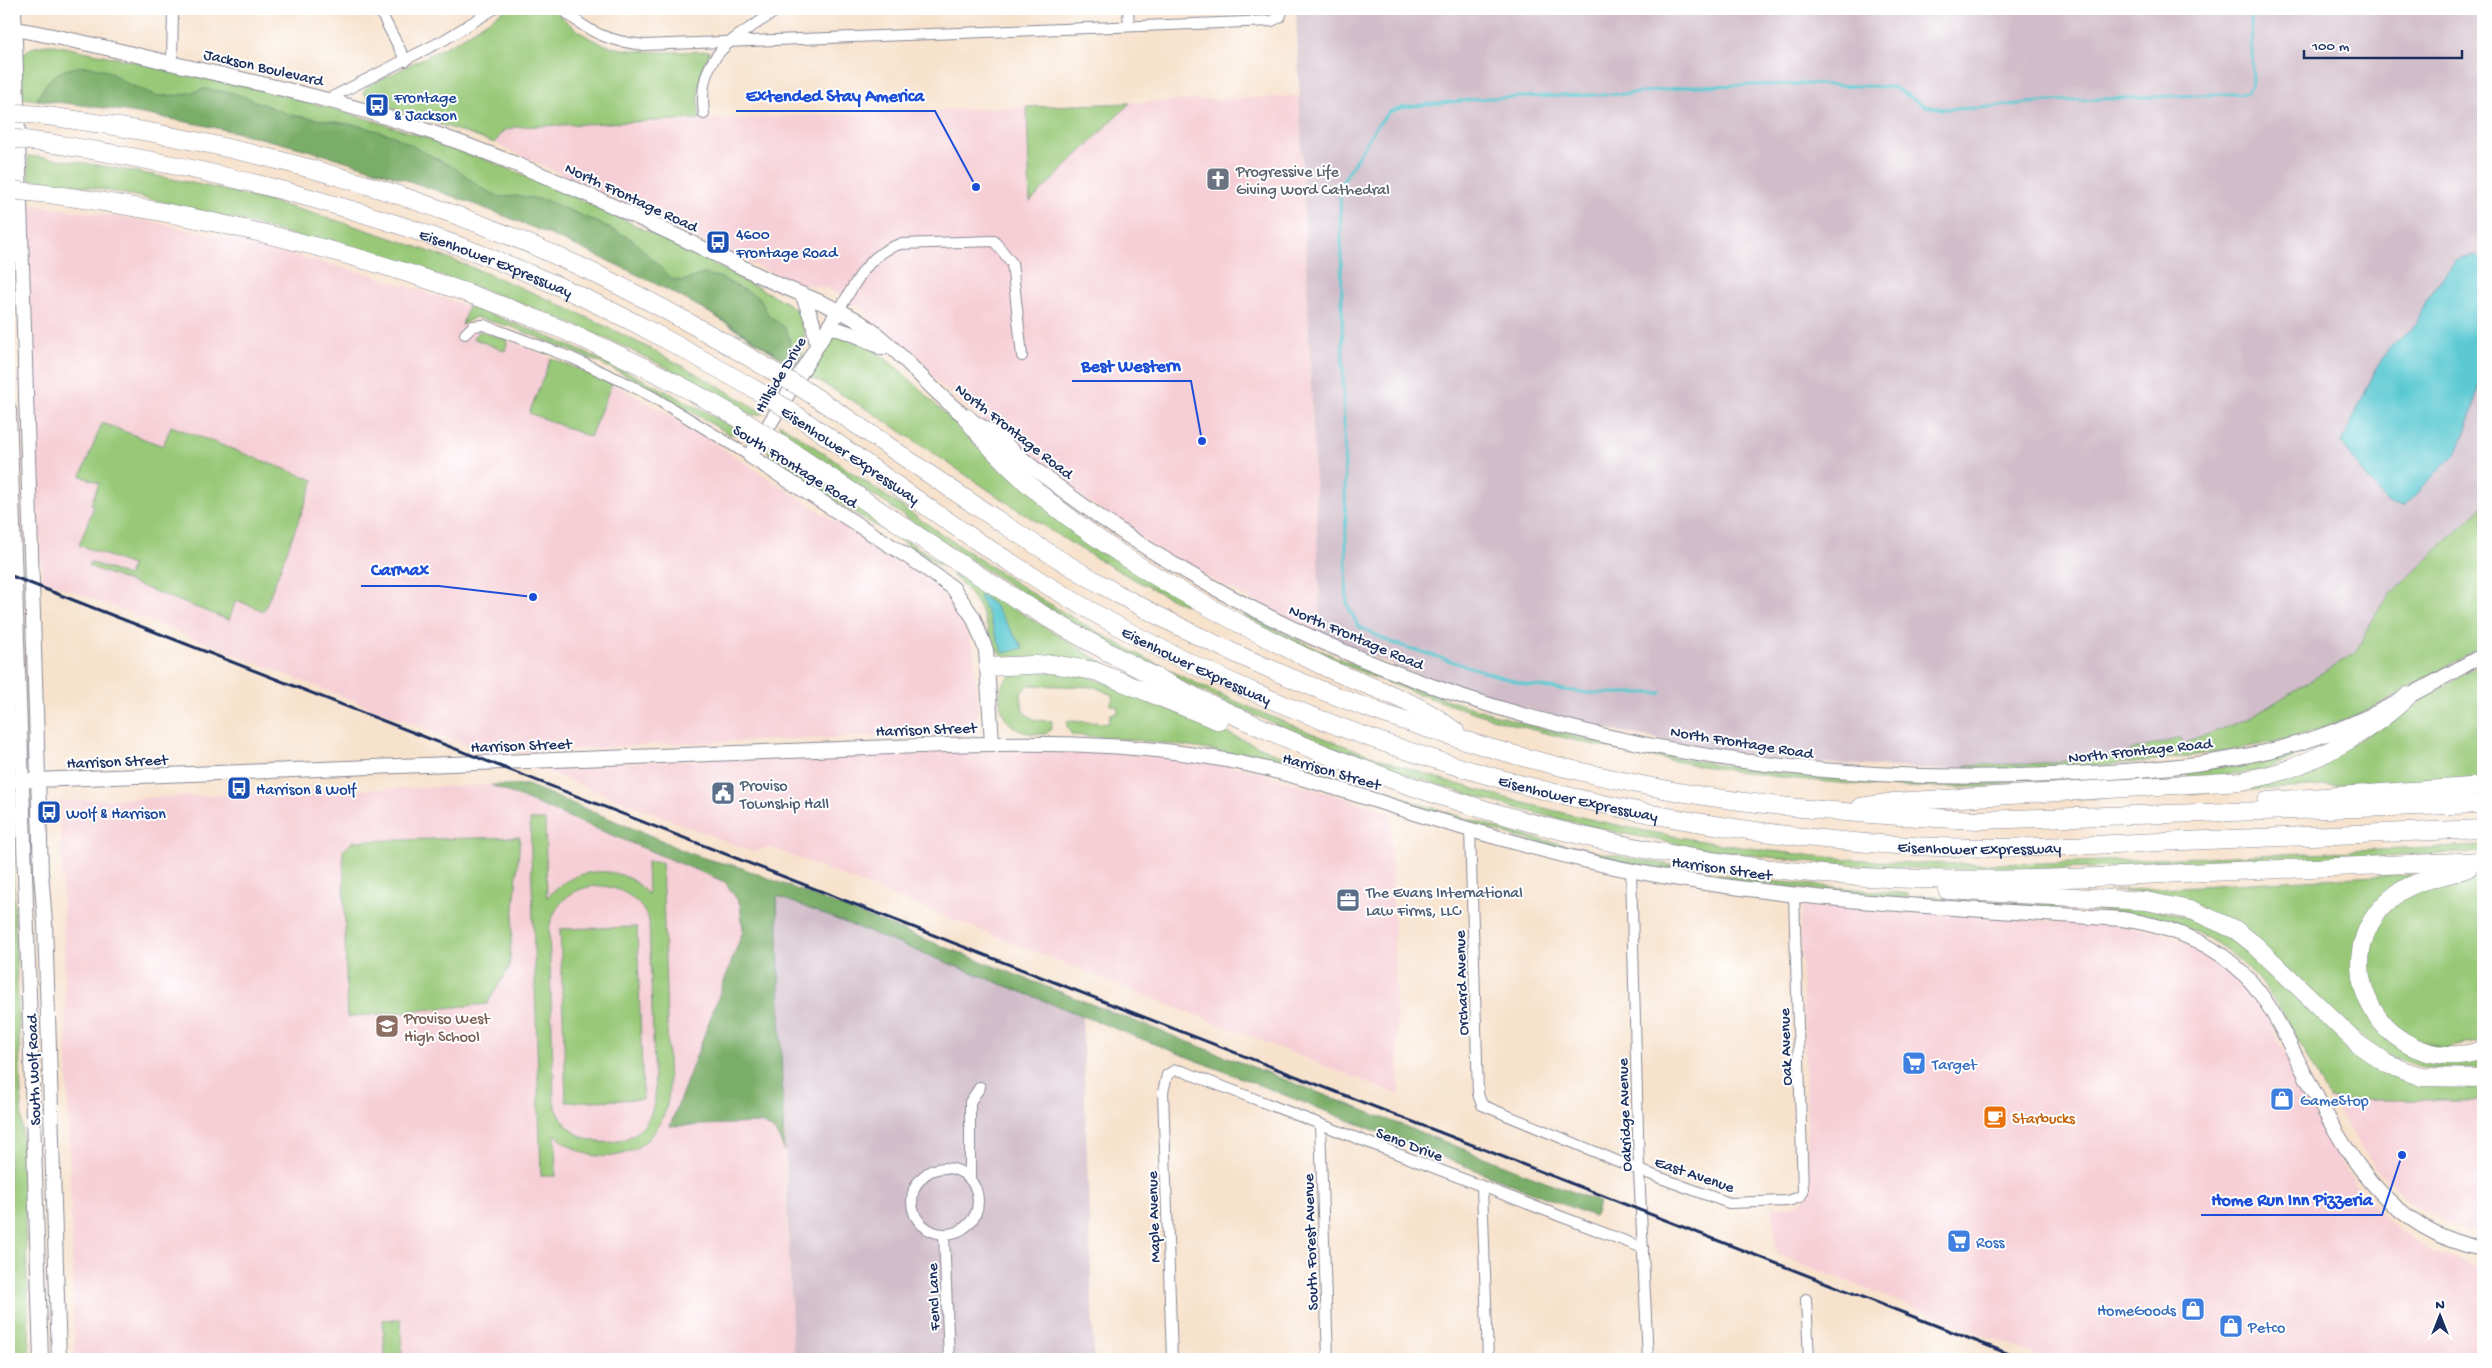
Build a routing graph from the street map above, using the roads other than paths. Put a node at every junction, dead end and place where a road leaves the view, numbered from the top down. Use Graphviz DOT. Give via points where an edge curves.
graph roads {
  1 [pos="14,9"];
  2 [pos="173,9"];
  3 [pos="379,9"];
  4 [pos="494,9"];
  5 [pos="562,9"];
  6 [pos="779,9"];
  7 [pos="1128,9"];
  8 [pos="1281,13"];
  9 [pos="1129,26"];
  10 [pos="12,28"];
  11 [pos="731,42"];
  12 [pos="406,60"];
  13 [pos="172,63"];
  14 [pos="328,99"];
  15 [pos="9,112"];
  16 [pos="704,114"];
  17 [pos="9,138"];
  18 [pos="9,190"];
  19 [pos="803,296"];
  20 [pos="839,310"];
  21 [pos="829,326"];
  22 [pos="465,334"];
  23 [pos="817,345"];
  24 [pos="1022,356"];
  25 [pos="921,376"];
  26 [pos="9,410"];
  27 [pos="967,418"];
  28 [pos="750,456"];
  29 [pos="31,532"];
  30 [pos="11,534"];
  31 [pos="14,640"];
  32 [pos="35,642"];
  33 [pos="2483,655"];
  34 [pos="988,667"];
  35 [pos="2408,696"];
  36 [pos="1470,741"];
  37 [pos="992,744"];
  38 [pos="1370,772"];
  39 [pos="15,781"];
  40 [pos="39,781"];
  41 [pos="2483,786"];
  42 [pos="2483,804"];
  43 [pos="1832,812"];
  44 [pos="2229,812"];
  45 [pos="2483,829"];
  46 [pos="1470,830"];
  47 [pos="2483,862"];
  48 [pos="1631,870"];
  49 [pos="1883,878"];
  50 [pos="1794,895"];
  51 [pos="2483,1050"];
  52 [pos="1167,1075"];
  53 [pos="2483,1078"];
  54 [pos="980,1087"];
  55 [pos="1482,1105"];
  56 [pos="1320,1124"];
  57 [pos="1639,1170"];
  58 [pos="970,1179"];
  59 [pos="1482,1187"];
  60 [pos="1800,1197"];
  61 [pos="944,1234"];
  62 [pos="1644,1248"];
  63 [pos="2483,1249"];
  64 [pos="1806,1299"];
  65 [pos="41,1359"];
  66 [pos="59,1359"];
  67 [pos="949,1359"];
  68 [pos="1172,1359"];
  69 [pos="1328,1359"];
  70 [pos="1488,1359"];
  71 [pos="1648,1359"];
  72 [pos="1809,1359"];
  1 -- 10 [label="main road, South Wolf Road"];
  2 -- 13 [label="street"];
  3 -- 12 [label="street"];
  4 -- 12 [label="street, Jackson Boulevard"];
  5 -- 11 [label="street" via="589,30 610,40 644,45"];
  6 -- 11 [label="street"];
  7 -- 9 [label="street"];
  8 -- 9 [label="street" via="1272,21"];
  9 -- 11 [label="street"];
  10 -- 13 [label="main road, Jackson Boulevard"];
  10 -- 29 [label="main road, South Wolf Road"];
  11 -- 16 [label="street" via="717,54 705,75 702,88"];
  12 -- 14 [label="street, Jackson Boulevard"];
  13 -- 14 [label="main road, Jackson Boulevard"];
  14 -- 19 [label="main road, North Frontage Road" via="414,126 522,166 643,218"];
  15 -- 36 [label="highway, Eisenhower Expressway, bridge" via="170,136 287,162 415,201 524,242 677,315 793,383 967,501 1126,598 1246,658 1407,721"];
  17 -- 45 [label="highway, Eisenhower Expressway, bridge" via="162,161 258,182 447,241 542,279 685,350 780,405 1028,574 1178,656 1286,705 1358,733 1538,790 1696,823 1899,846 2044,847"];
  18 -- 38 [label="highway, bridge" via="141,208 230,226 459,291 600,345 704,397 747,423 1007,593 1094,644 1195,698"];
  19 -- 20 [label="main road, North Frontage Road"];
  19 -- 23 [label="main road"];
  20 -- 21 [label="main road, Hillside Drive"];
  20 -- 24 [label="street" via="864,270 886,248 900,244 994,241 1012,263"];
  20 -- 25 [label="main road, North Frontage Road" via="852,316 913,365"];
  21 -- 23 [label="main road, Hillside Drive"];
  21 -- 25 [label="main road" via="877,345"];
  22 -- 28 [label="street, South Frontage Road" via="473,326 484,326 572,358 653,396"];
  23 -- 28 [label="main road, Hillside Drive"];
  25 -- 27 [label="main road, North Frontage Road"];
  26 -- 30 [label="main road, South Wolf Road"];
  27 -- 35 [label="main road, North Frontage Road" via="984,427 1127,535 1208,584 1298,631 1398,675 1461,696 1644,744 1755,763 1849,773 1955,778 2082,774 2171,766 2270,750 2319,737"];
  27 -- 36 [label="highway" via="1008,465 1033,487 1105,542 1151,572 1296,653 1427,711"];
  28 -- 34 [label="main road, South Frontage Road" via="953,588 973,617 986,650"];
  29 -- 30 [label="main road"];
  29 -- 32 [label="main road, South Wolf Road"];
  30 -- 31 [label="main road, South Wolf Road"];
  31 -- 32 [label="street"];
  31 -- 39 [label="main road, South Wolf Road"];
  32 -- 40 [label="main road, South Wolf Road"];
  33 -- 35 [label="main road, North Frontage Road"];
  34 -- 37 [label="main road, South Frontage Road"];
  34 -- 38 [label="highway" via="1052,664 1095,671 1344,771"];
  35 -- 43 [label="highway" via="2391,713 2326,752 2278,773 2242,781 1894,802"];
  36 -- 43 [label="highway, Eisenhower Expressway" via="1679,792"];
  37 -- 40 [label="main road, Harrison Street"];
  37 -- 46 [label="main road, Harrison Street" via="1102,744 1233,762 1318,782"];
  38 -- 49 [label="highway" via="1472,807 1570,834 1681,856"];
  39 -- 40 [label="main road, Harrison Street"];
  39 -- 65 [label="main road, South Wolf Road"];
  40 -- 66 [label="main road, South Wolf Road"];
  41 -- 44 [label="highway" via="2271,800"];
  42 -- 44 [label="highway, Eisenhower Expressway"];
  43 -- 44 [label="highway, Eisenhower Expressway" via="1979,820"];
  46 -- 48 [label="main road, Harrison Street"];
  46 -- 55 [label="street, Orchard Avenue" via="1478,1094"];
  47 -- 49 [label="highway" via="2055,879"];
  47 -- 51 [label="highway" via="2453,874 2425,880 2394,896 2371,922 2361,961 2370,1005 2393,1036 2432,1054 2459,1056"];
  48 -- 50 [label="main road, Harrison Street"];
  48 -- 57 [label="street, Oakridge Avenue"];
  49 -- 53 [label="highway" via="1921,888 2146,901 2194,910 2236,930 2255,945 2358,1044 2387,1064 2422,1077"];
  50 -- 60 [label="street, Oak Avenue" via="1803,1182"];
  50 -- 63 [label="main road, Harrison Street" via="2122,919 2150,923 2195,939 2232,964 2261,994 2326,1114 2362,1172 2381,1194 2425,1229"];
  52 -- 56 [label="street, Seno Drive" via="1182,1070"];
  52 -- 68 [label="street, Maple Avenue" via="1163,1092"];
  54 -- 58 [label="street" via="970,1102"];
  55 -- 57 [label="street, East Avenue"];
  56 -- 59 [label="street, Seno Drive"];
  56 -- 69 [label="street, South Forest Avenue"];
  57 -- 60 [label="street, East Avenue" via="1729,1203 1788,1201"];
  57 -- 62 [label="street, Oakridge Avenue"];
  58 -- 61 [label="street" via="977,1193 977,1211 961,1230"];
  58 -- 61 [label="street" via="956,1170 940,1168 925,1174 914,1187 911,1203 917,1219 930,1231"];
  59 -- 62 [label="street, Seno Drive"];
  59 -- 70 [label="street"];
  61 -- 67 [label="street, Fencl Lane"];
  62 -- 71 [label="street, Oakridge Avenue"];
  64 -- 72 [label="street"];
}
